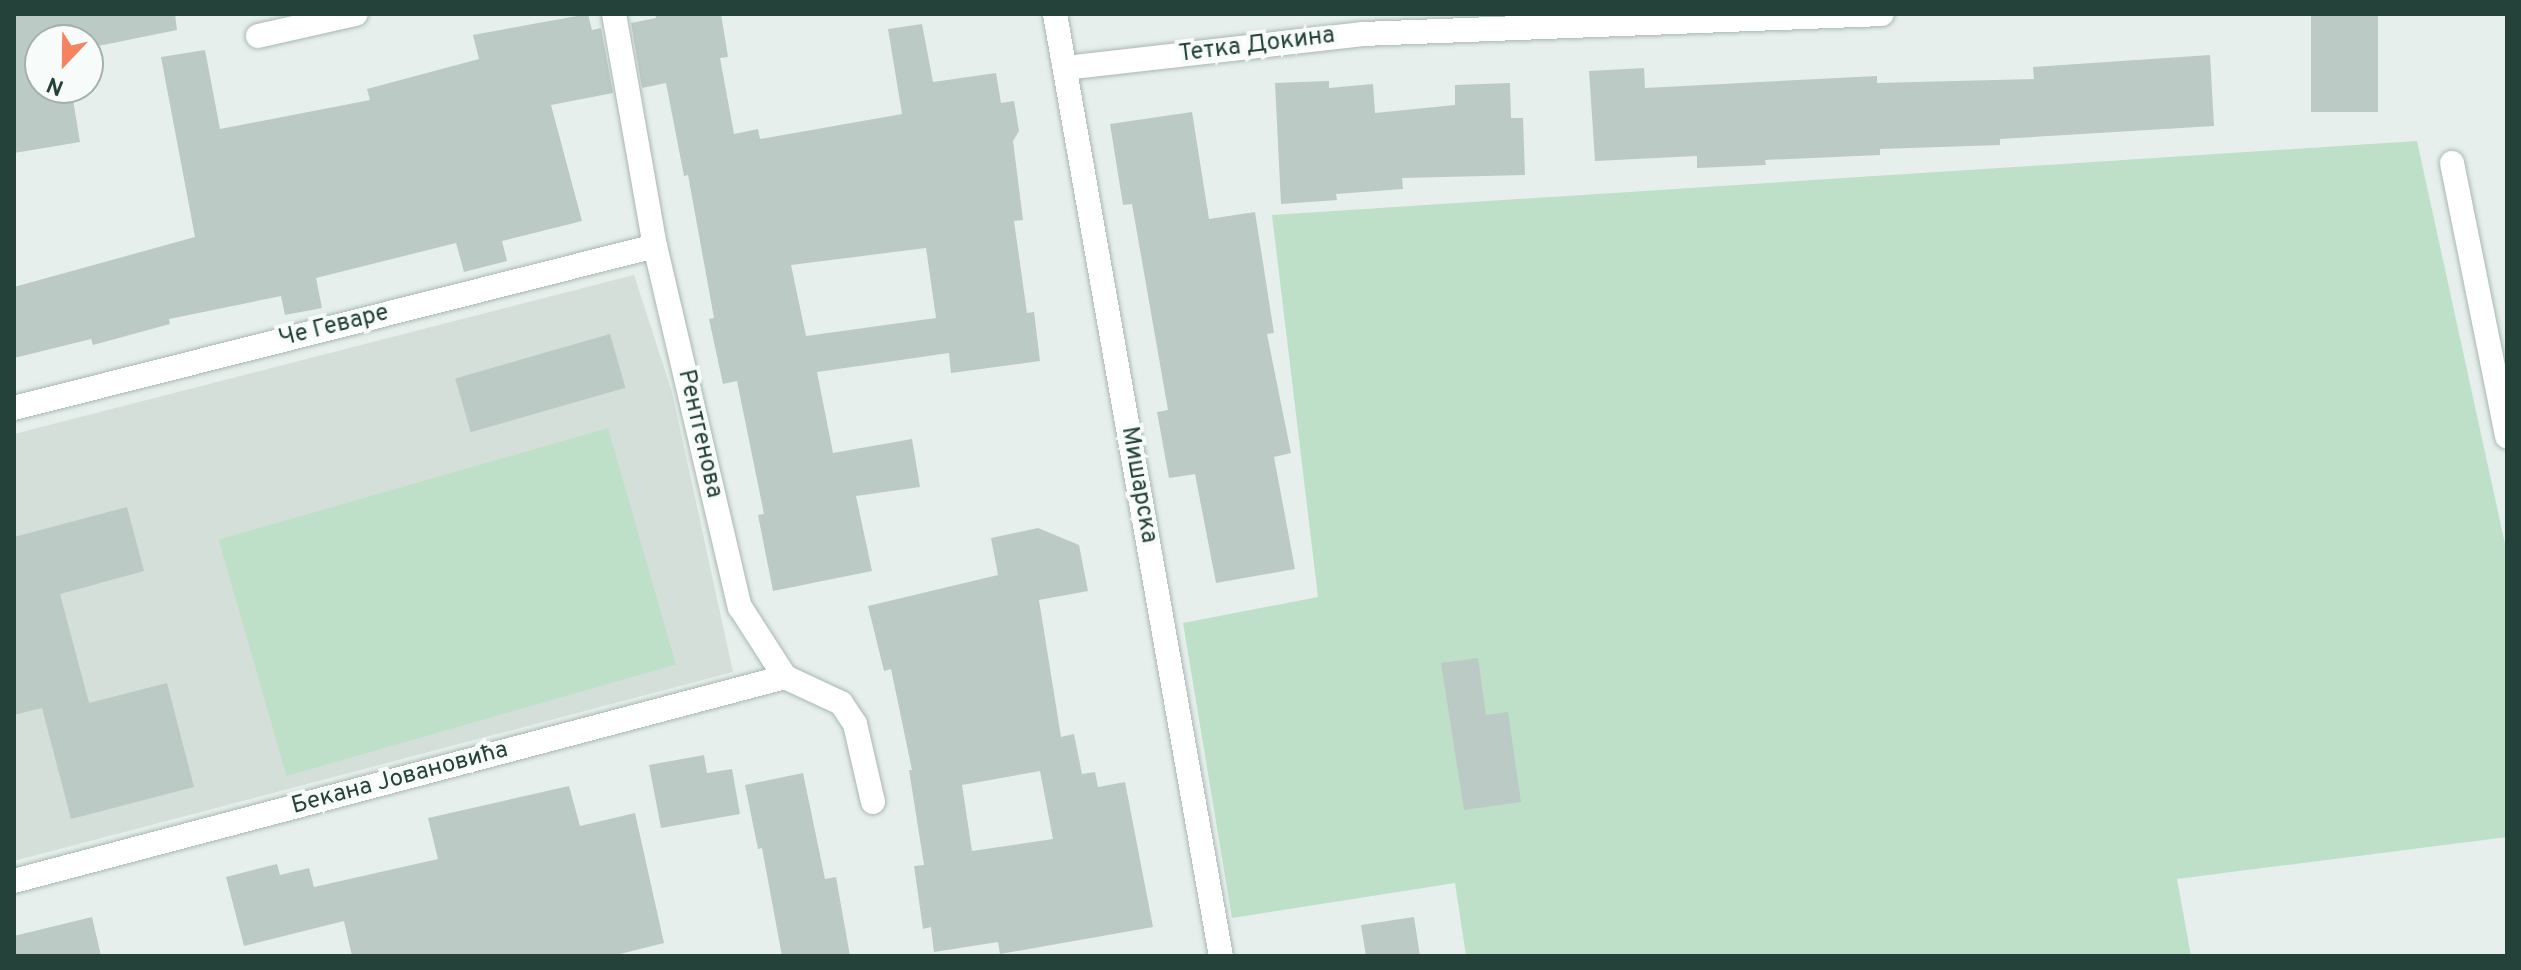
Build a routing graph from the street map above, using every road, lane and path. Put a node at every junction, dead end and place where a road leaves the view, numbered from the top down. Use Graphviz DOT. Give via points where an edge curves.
graph roads {
  1 [pos="356,14"];
  2 [pos="614,14"];
  3 [pos="1055,14"];
  4 [pos="1882,14"];
  5 [pos="258,36"];
  6 [pos="1065,68"];
  7 [pos="2452,163"];
  8 [pos="655,246"];
  9 [pos="14,408"];
  10 [pos="2507,437"];
  11 [pos="785,677"];
  12 [pos="873,802"];
  13 [pos="14,881"];
  14 [pos="1221,956"];
  1 -- 5 [label="street"];
  2 -- 8 [label="street, Рентгенова"];
  3 -- 6 [label="street, Мишарска"];
  4 -- 6 [label="street, Тетка Докина" via="1362,34"];
  6 -- 14 [label="street, Мишарска"];
  7 -- 10 [label="street"];
  8 -- 9 [label="street, Че Геваре"];
  8 -- 11 [label="street, Рентгенова" via="740,607"];
  11 -- 12 [label="street" via="841,703 855,724"];
  11 -- 13 [label="street, Бекана Јовановића"];
}
